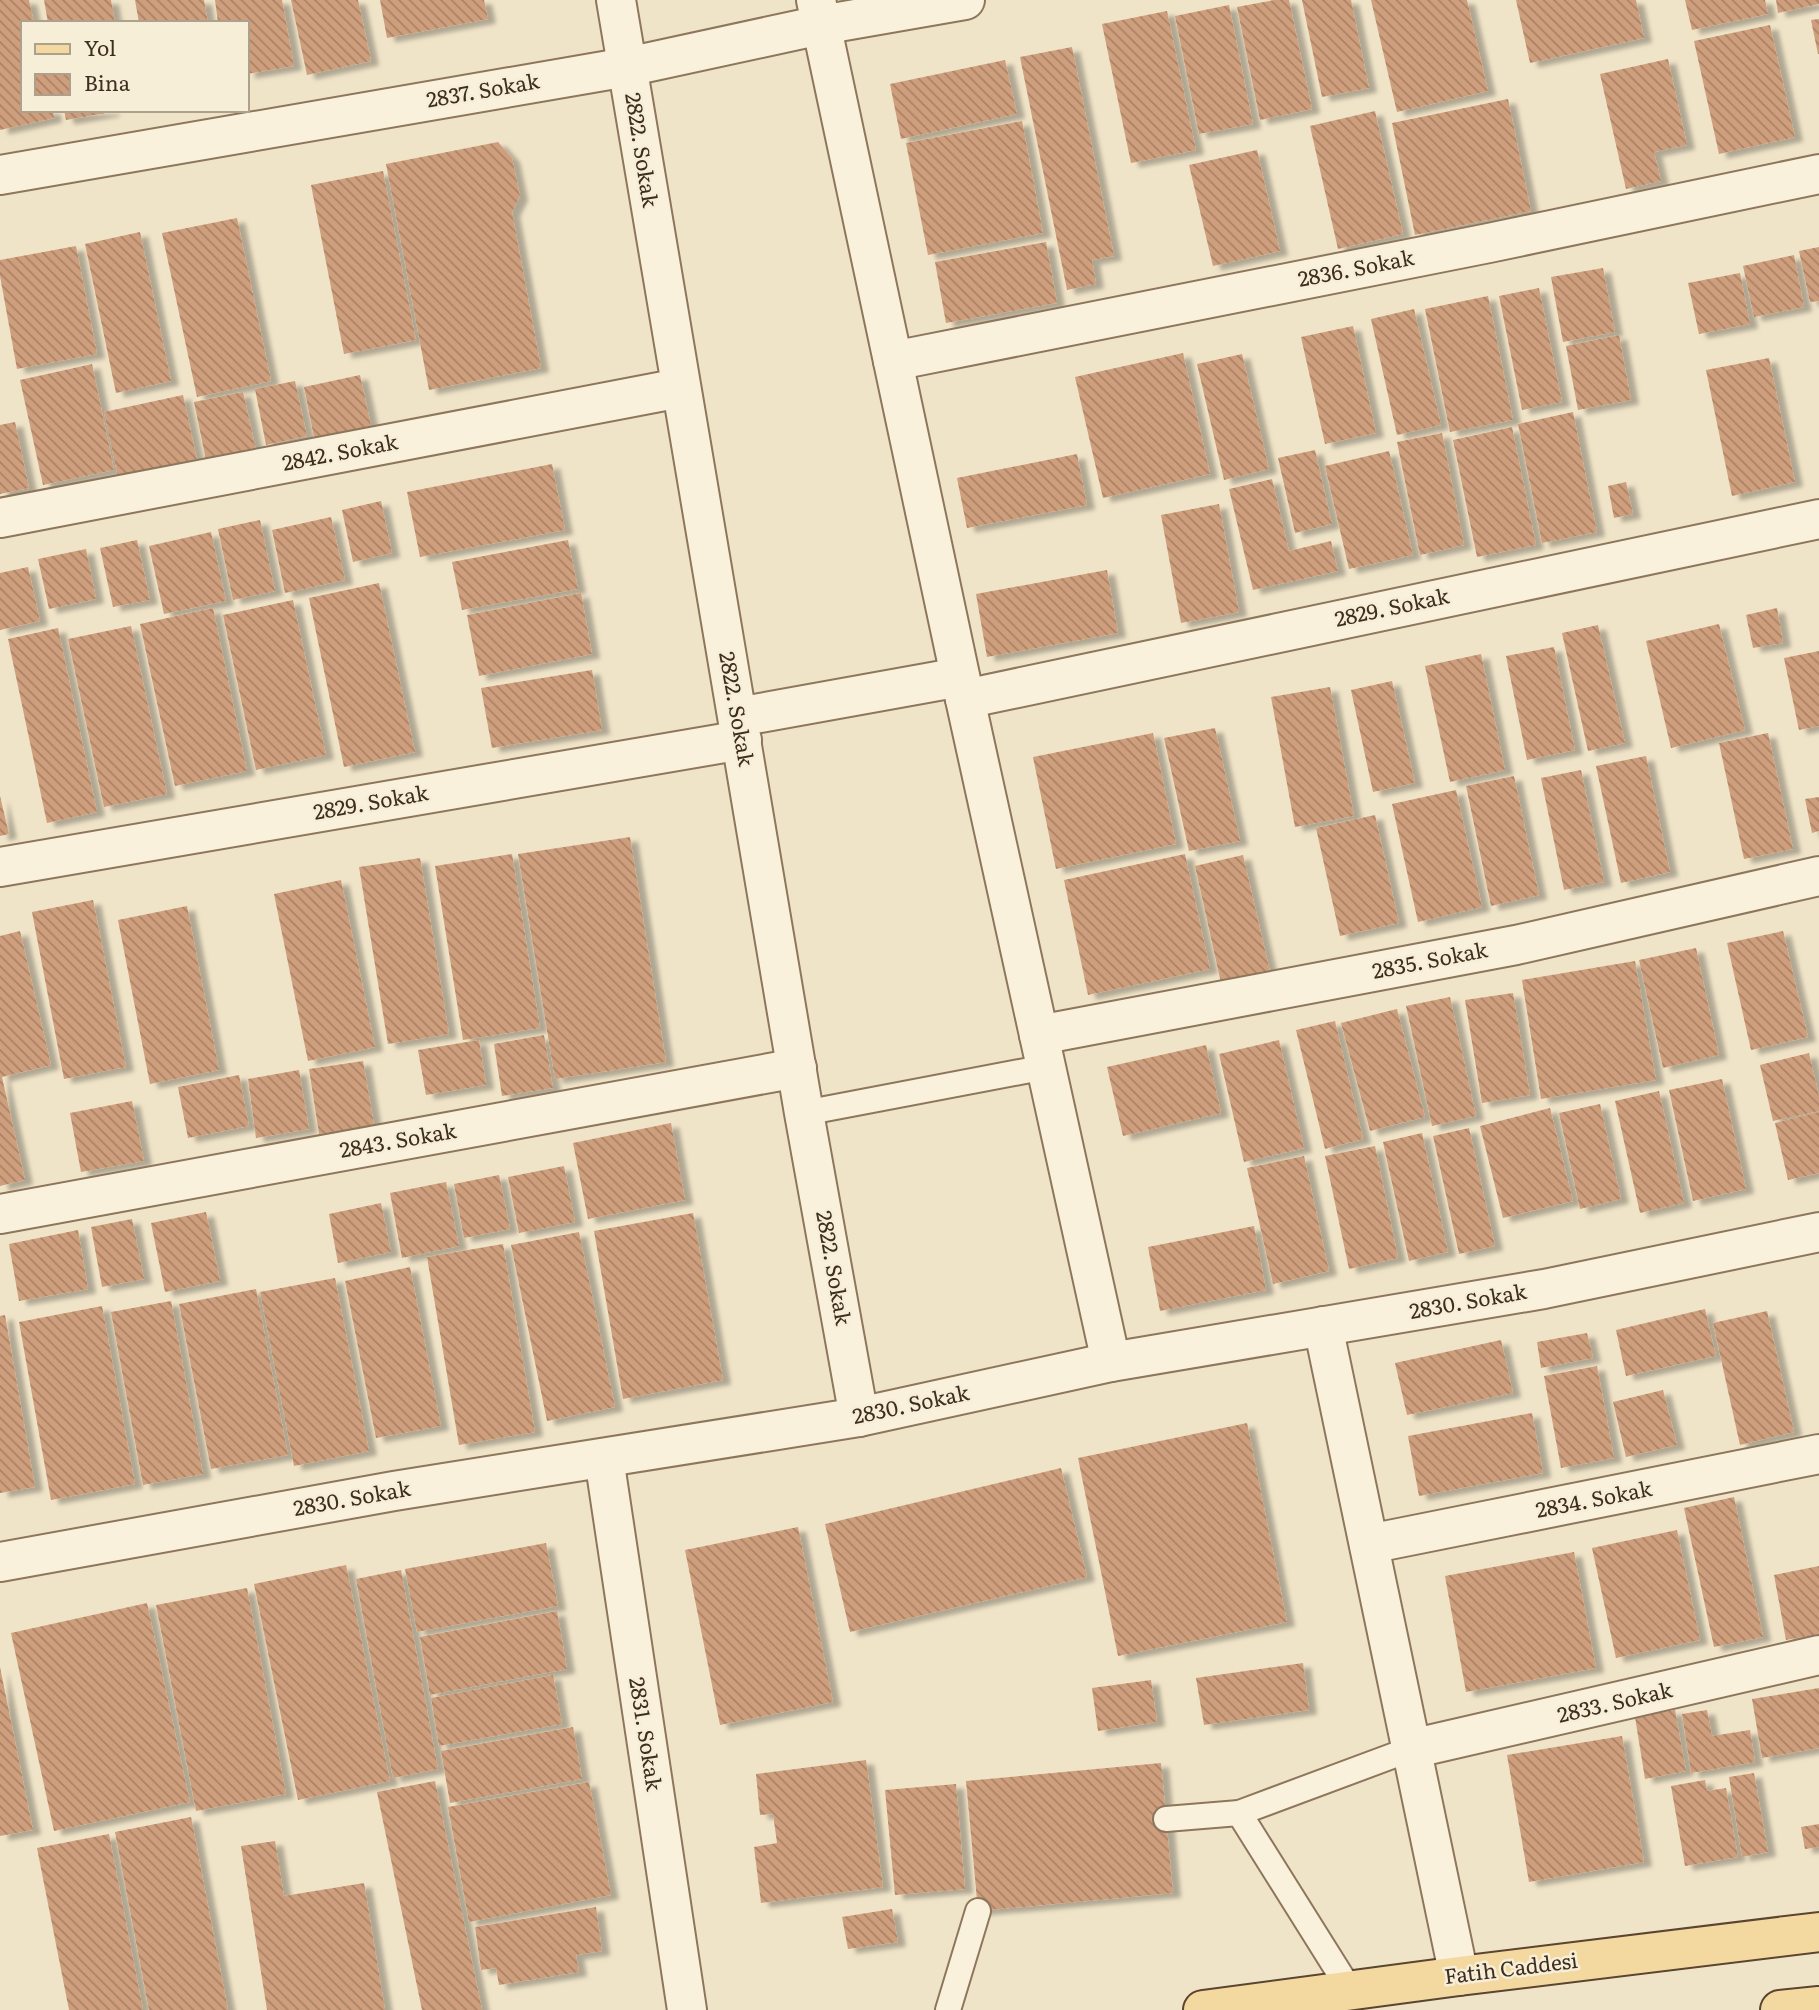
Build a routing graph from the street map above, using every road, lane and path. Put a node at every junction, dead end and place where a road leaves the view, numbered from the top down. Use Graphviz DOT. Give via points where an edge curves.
graph roads {
  1 [pos="616,0"];
  2 [pos="965,0"];
  3 [pos="818,12"];
  4 [pos="627,67"];
  5 [pos="1819,174"];
  6 [pos="0,175"];
  7 [pos="893,361"];
  8 [pos="680,387"];
  9 [pos="0,518"];
  10 [pos="1819,519"];
  11 [pos="963,688"];
  12 [pos="740,729"];
  13 [pos="0,867"];
  14 [pos="1819,876"];
  15 [pos="1043,1051"];
  16 [pos="797,1068"];
  17 [pos="804,1113"];
  18 [pos="0,1214"];
  19 [pos="1819,1232"];
  20 [pos="1323,1326"];
  21 [pos="1111,1362"];
  22 [pos="859,1417"];
  23 [pos="1819,1454"];
  24 [pos="604,1458"];
  25 [pos="1369,1544"];
  26 [pos="0,1562"];
  27 [pos="1819,1655"];
  28 [pos="1412,1749"];
  29 [pos="1239,1813"];
  30 [pos="1166,1819"];
  31 [pos="978,1911"];
  32 [pos="1819,1932"];
  33 [pos="1459,1976"];
  34 [pos="1350,1990"];
  35 [pos="1819,2006"];
  36 [pos="687,2010"];
  37 [pos="948,2010"];
  38 [pos="1203,2010"];
  39 [pos="1780,2010"];
  1 -- 4 [label="street, 2822. Sokak"];
  2 -- 3 [label="street, 2837. Sokak"];
  3 -- 4 [label="street, 2837. Sokak"];
  3 -- 7 [label="street"];
  4 -- 6 [label="street, 2837. Sokak"];
  4 -- 8 [label="street, 2822. Sokak"];
  5 -- 7 [label="street, 2836. Sokak"];
  7 -- 11 [label="street"];
  8 -- 9 [label="street, 2842. Sokak"];
  8 -- 12 [label="street, 2822. Sokak"];
  10 -- 11 [label="street, 2829. Sokak"];
  11 -- 12 [label="street, 2829. Sokak"];
  11 -- 15 [label="street"];
  12 -- 13 [label="street, 2829. Sokak"];
  12 -- 16 [label="street, 2822. Sokak"];
  14 -- 15 [label="street, 2835. Sokak"];
  15 -- 17 [label="lane"];
  15 -- 21 [label="street"];
  16 -- 17 [label="street, 2822. Sokak"];
  16 -- 18 [label="street, 2843. Sokak"];
  17 -- 22 [label="street, 2822. Sokak"];
  19 -- 20 [label="street, 2830. Sokak" via="1544,1289"];
  20 -- 21 [label="street, 2830. Sokak"];
  20 -- 25 [label="street"];
  21 -- 22 [label="street, 2830. Sokak"];
  22 -- 24 [label="street, 2830. Sokak"];
  23 -- 25 [label="street, 2834. Sokak"];
  24 -- 26 [label="street, 2830. Sokak"];
  24 -- 36 [label="street, 2831. Sokak"];
  25 -- 28 [label="street"];
  27 -- 28 [label="street, 2833. Sokak"];
  28 -- 29 [label="lane"];
  28 -- 33 [label="street"];
  29 -- 30 [label="lane"];
  29 -- 34 [label="lane"];
  31 -- 37 [label="lane"];
  32 -- 33 [label="main road, Fatih Caddesi"];
  33 -- 34 [label="main road, Fatih Caddesi"];
  34 -- 38 [label="main road, Fatih Caddesi"];
  35 -- 39 [label="main road"];
}
